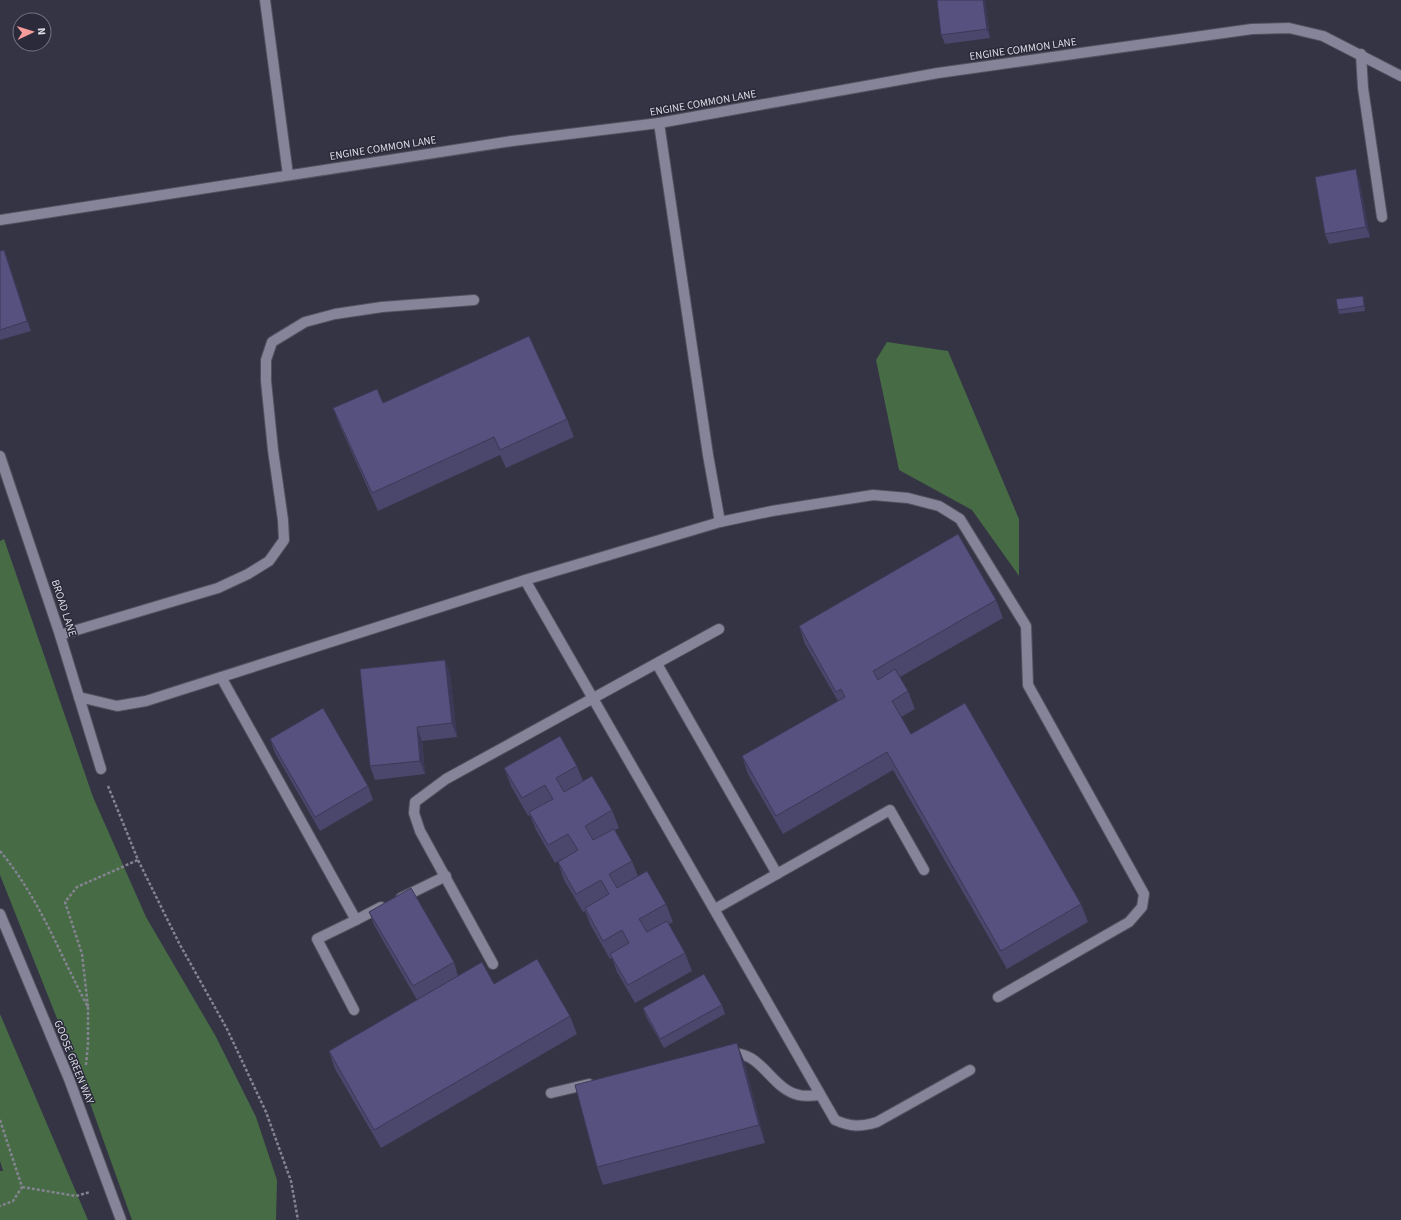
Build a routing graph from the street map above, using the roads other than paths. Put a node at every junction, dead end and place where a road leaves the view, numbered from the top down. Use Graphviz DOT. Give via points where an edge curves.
graph roads {
  1 [pos="265,0"];
  2 [pos="1361,54"];
  3 [pos="1401,76"];
  4 [pos="658,123"];
  5 [pos="288,175"];
  6 [pos="1382,217"];
  7 [pos="0,220"];
  8 [pos="474,300"];
  9 [pos="0,457"];
  10 [pos="720,522"];
  11 [pos="524,580"];
  12 [pos="719,629"];
  13 [pos="60,635"];
  14 [pos="657,664"];
  15 [pos="221,677"];
  16 [pos="79,697"];
  17 [pos="594,699"];
  18 [pos="101,769"];
  19 [pos="924,870"];
  20 [pos="777,874"];
  21 [pos="446,876"];
  22 [pos="715,909"];
  23 [pos="0,914"];
  24 [pos="356,920"];
  25 [pos="493,964"];
  26 [pos="998,997"];
  27 [pos="354,1010"];
  28 [pos="718,1056"];
  29 [pos="970,1070"];
  30 [pos="597,1083"];
  31 [pos="551,1093"];
  32 [pos="820,1095"];
  33 [pos="121,1218"];
  1 -- 5 [label="street"];
  2 -- 3 [label="street, ENGINE COMMON LANE"];
  2 -- 4 [label="street, ENGINE COMMON LANE" via="1323,36 1289,28 1252,29 938,73"];
  2 -- 6 [label="street" via="1364,95"];
  4 -- 5 [label="street, ENGINE COMMON LANE" via="512,141"];
  4 -- 10 [label="street"];
  5 -- 7 [label="street, ENGINE COMMON LANE"];
  8 -- 13 [label="street" via="382,307 335,314 305,322 272,342 266,360 266,381 284,520 284,540 269,561 218,588"];
  9 -- 13 [label="street, BROAD LANE"];
  10 -- 11 [label="street"];
  10 -- 26 [label="street" via="873,495 908,498 939,506 960,519 1026,626 1028,685 1144,894 1142,907 1129,922"];
  11 -- 15 [label="street"];
  11 -- 17 [label="street"];
  12 -- 14 [label="street"];
  13 -- 16 [label="street, BROAD LANE"];
  14 -- 17 [label="street"];
  14 -- 20 [label="street"];
  15 -- 16 [label="street" via="146,701 117,706"];
  15 -- 24 [label="street"];
  16 -- 18 [label="street, BROAD LANE"];
  17 -- 21 [label="street" via="446,779 415,802 414,813 420,831"];
  17 -- 22 [label="street"];
  19 -- 20 [label="street" via="890,810"];
  20 -- 22 [label="street"];
  21 -- 24 [label="street"];
  21 -- 25 [label="street"];
  22 -- 32 [label="street"];
  23 -- 33 [label="street, GOOSE GREEN WAY" via="69,1079"];
  24 -- 27 [label="street" via="317,939"];
  28 -- 32 [label="street" via="736,1052 744,1054 752,1058 784,1089 798,1095"];
  29 -- 32 [label="street" via="877,1122 865,1126 850,1127 835,1120"];
  30 -- 31 [label="street"];
}
